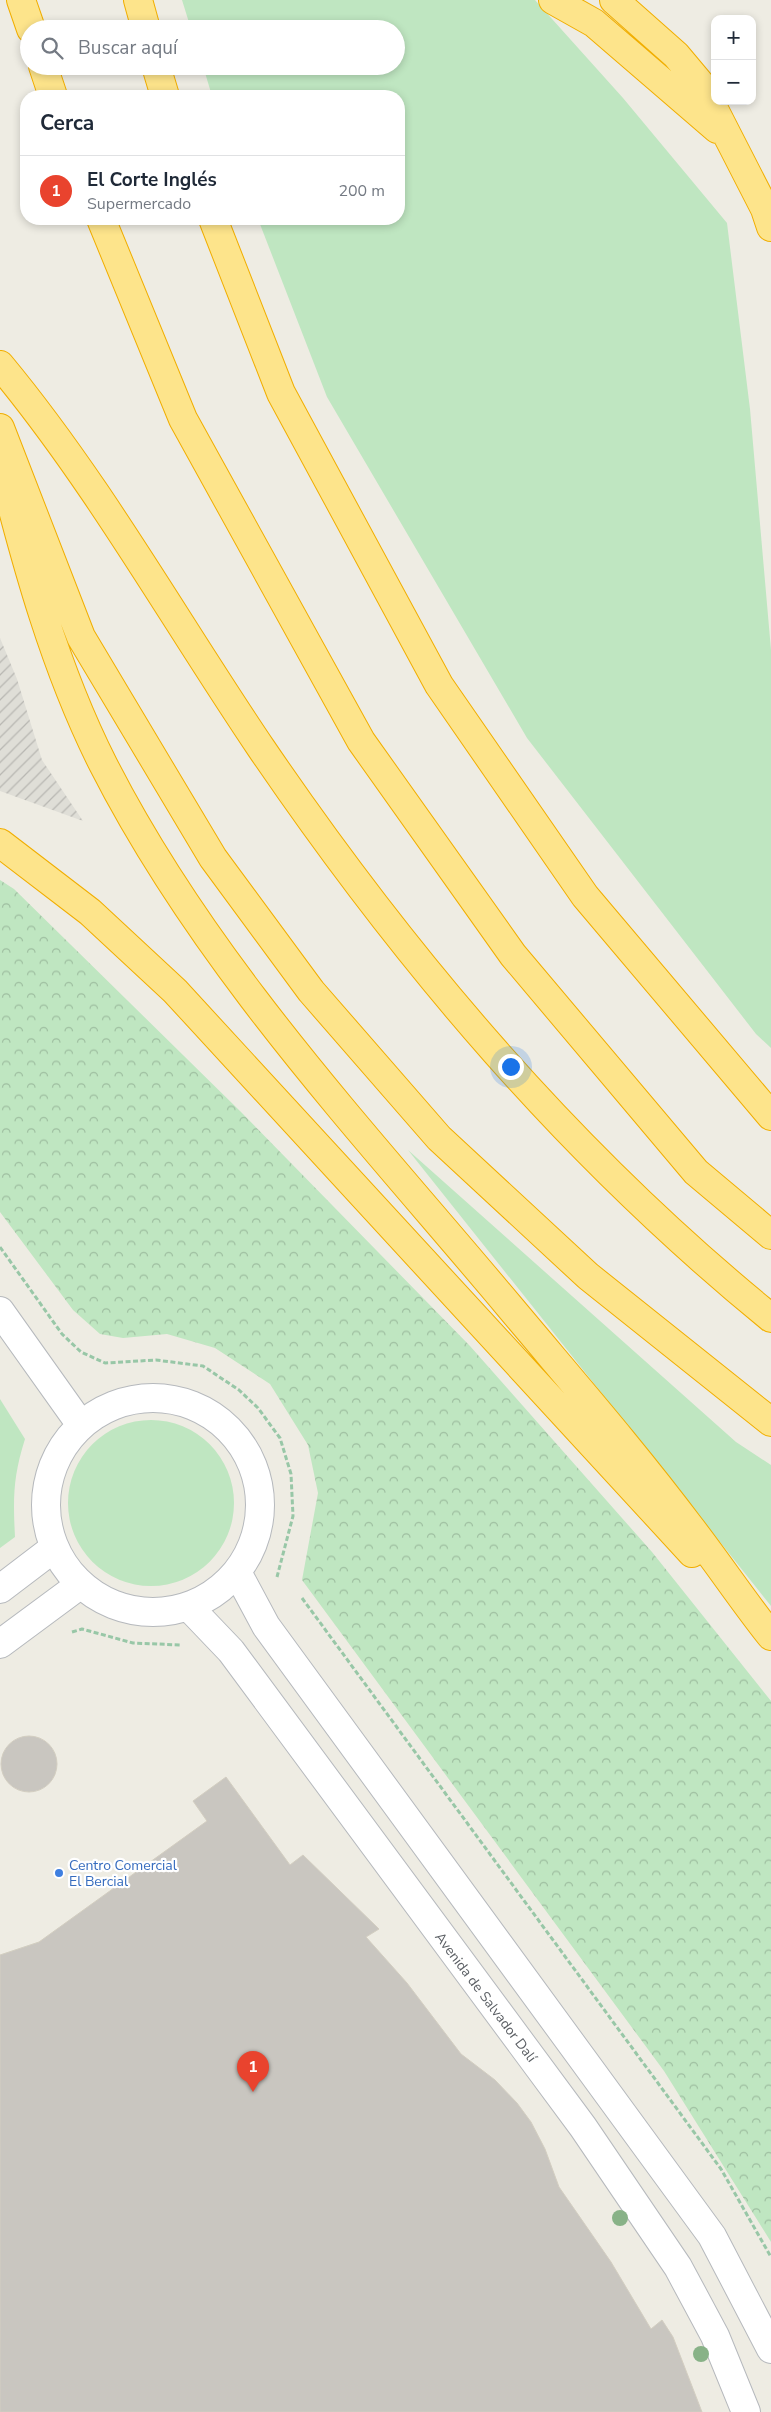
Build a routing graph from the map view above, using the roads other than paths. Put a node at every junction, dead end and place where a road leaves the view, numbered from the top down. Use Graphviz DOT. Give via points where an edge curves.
graph roads {
  1 [pos="21,0"];
  2 [pos="138,0"];
  3 [pos="552,0"];
  4 [pos="614,0"];
  5 [pos="28,20"];
  6 [pos="144,20"];
  7 [pos="46,75"];
  8 [pos="159,75"];
  9 [pos="51,90"];
  10 [pos="164,90"];
  11 [pos="729,140"];
  12 [pos="103,225"];
  13 [pos="215,225"];
  14 [pos="771,227"];
  15 [pos="0,365"];
  16 [pos="0,428"];
  17 [pos="0,460"];
  18 [pos="0,843"];
  19 [pos="771,1116"];
  20 [pos="771,1235"];
  21 [pos="0,1311"];
  22 [pos="771,1318"];
  23 [pos="771,1422"];
  24 [pos="81,1425"];
  25 [pos="54,1548"];
  26 [pos="237,1572"];
  27 [pos="81,1584"];
  28 [pos="0,1589"];
  29 [pos="188,1606"];
  30 [pos="763,1626"];
  31 [pos="0,1644"];
  32 [pos="771,2350"];
  33 [pos="746,2412"];
  1 -- 5 [label="highway"];
  2 -- 6 [label="highway"];
  3 -- 11 [label="highway" via="594,23"];
  4 -- 11 [label="highway" via="676,55 702,86"];
  7 -- 9 [label="highway"];
  8 -- 10 [label="highway"];
  11 -- 14 [label="highway"];
  12 -- 20 [label="highway" via="183,419 361,740 513,954 696,1172"];
  13 -- 19 [label="highway" via="281,393 439,685 585,896"];
  15 -- 22 [label="highway" via="34,406 298,802 434,981 568,1133 706,1264"];
  16 -- 23 [label="highway" via="81,637 213,858 311,991 439,1138 588,1276"];
  17 -- 30 [label="highway" via="24,556 83,721 162,870 254,999 689,1525"];
  18 -- 30 [label="highway" via="90,912 175,991 675,1537"];
  21 -- 24 [label="street"];
  24 -- 25 [label="street" via="65,1443 49,1476 46,1513"];
  24 -- 26 [label="street" via="116,1404 158,1398 185,1402 221,1422 247,1454 260,1494 256,1535"];
  25 -- 27 [label="street"];
  25 -- 28 [label="street"];
  26 -- 29 [label="street" via="210,1596"];
  26 -- 32 [label="street" via="266,1626 712,2236"];
  27 -- 29 [label="street" via="105,1601 132,1610 160,1612"];
  27 -- 31 [label="street"];
  29 -- 33 [label="street, Avenida de Salvador Dalí" via="231,1652 583,2127 678,2267 714,2336"];
}
